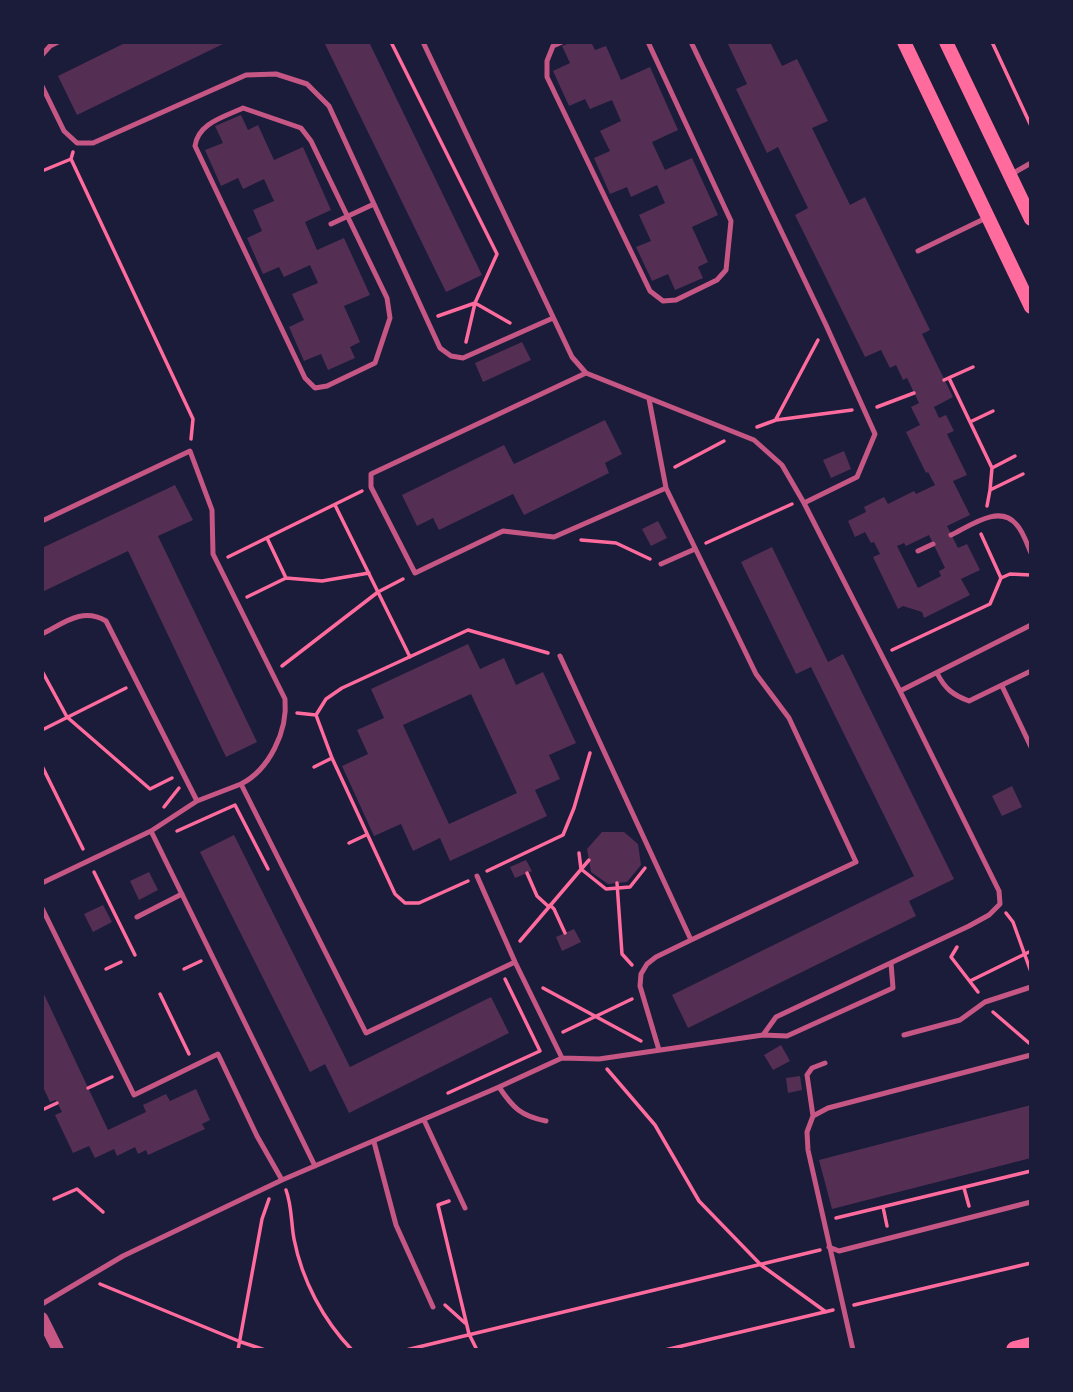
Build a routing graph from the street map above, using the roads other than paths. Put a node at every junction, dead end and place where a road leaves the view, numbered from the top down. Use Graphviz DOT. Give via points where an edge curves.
graph roads {
  1 [pos="58,42"];
  2 [pos="423,42"];
  3 [pos="562,42"];
  4 [pos="648,42"];
  5 [pos="691,42"];
  6 [pos="904,42"];
  7 [pos="946,42"];
  8 [pos="42,55"];
  9 [pos="42,86"];
  10 [pos="1031,163"];
  11 [pos="1010,175"];
  12 [pos="374,204"];
  13 [pos="348,216"];
  14 [pos="988,217"];
  15 [pos="1031,219"];
  16 [pos="331,224"];
  17 [pos="918,251"];
  18 [pos="1031,307"];
  19 [pos="553,318"];
  20 [pos="586,373"];
  21 [pos="649,399"];
  22 [pos="666,488"];
  23 [pos="804,503"];
  24 [pos="42,521"];
  25 [pos="951,535"];
  26 [pos="933,544"];
  27 [pos="695,548"];
  28 [pos="918,551"];
  29 [pos="1031,553"];
  30 [pos="661,564"];
  31 [pos="1031,625"];
  32 [pos="42,634"];
  33 [pos="560,656"];
  34 [pos="1031,671"];
  35 [pos="937,673"];
  36 [pos="1002,687"];
  37 [pos="900,691"];
  38 [pos="1031,747"];
  39 [pos="241,784"];
  40 [pos="197,801"];
  41 [pos="151,831"];
  42 [pos="477,876"];
  43 [pos="42,883"];
  44 [pos="182,894"];
  45 [pos="42,908"];
  46 [pos="137,917"];
  47 [pos="691,940"];
  48 [pos="515,961"];
  49 [pos="891,963"];
  50 [pos="1031,987"];
  51 [pos="763,1035"];
  52 [pos="904,1035"];
  53 [pos="659,1050"];
  54 [pos="1031,1055"];
  55 [pos="562,1058"];
  56 [pos="825,1063"];
  57 [pos="499,1087"];
  58 [pos="813,1116"];
  59 [pos="424,1120"];
  60 [pos="545,1122"];
  61 [pos="374,1142"];
  62 [pos="315,1166"];
  63 [pos="282,1180"];
  64 [pos="1031,1202"];
  65 [pos="465,1208"];
  66 [pos="829,1247"];
  67 [pos="42,1304"];
  68 [pos="433,1307"];
  69 [pos="42,1318"];
  70 [pos="1031,1346"];
  71 [pos="58,1350"];
  72 [pos="853,1350"];
  73 [pos="1015,1350"];
  1 -- 8 [label="lane"];
  2 -- 19 [label="lane"];
  3 -- 4 [label="lane" via="553,46 547,77 650,291 663,301 676,300 717,280 726,270 731,220"];
  5 -- 23 [label="lane" via="875,434 857,477"];
  6 -- 14 [label="main road"];
  7 -- 11 [label="main road"];
  9 -- 12 [label="lane" via="64,131 77,144 93,143 246,75 276,74 307,84 329,106"];
  10 -- 11 [label="lane"];
  11 -- 15 [label="main road"];
  12 -- 13 [label="lane"];
  12 -- 19 [label="lane" via="426,321 440,348 451,356 463,358"];
  13 -- 13 [label="lane" via="387,298 390,318 375,363 315,388 305,378 195,146 196,135 243,108 302,128"];
  13 -- 16 [label="lane"];
  14 -- 17 [label="lane"];
  14 -- 18 [label="main road"];
  19 -- 20 [label="lane" via="572,357"];
  20 -- 21 [label="lane"];
  20 -- 22 [label="lane" via="371,474 371,486 415,573 503,531 554,537"];
  21 -- 22 [label="lane"];
  21 -- 23 [label="lane" via="754,440 782,465"];
  22 -- 27 [label="lane"];
  23 -- 37 [label="lane"];
  24 -- 39 [label="lane" via="190,451 212,510 216,563 285,699 286,712 266,763"];
  25 -- 29 [label="lane" via="996,515 1008,516 1018,525"];
  26 -- 28 [label="lane"];
  27 -- 30 [label="lane"];
  27 -- 47 [label="lane" via="756,674 789,718 856,862"];
  31 -- 35 [label="lane"];
  32 -- 40 [label="lane" via="80,616 94,614 106,621"];
  33 -- 47 [label="lane"];
  34 -- 36 [label="lane"];
  35 -- 36 [label="lane" via="953,695 970,701"];
  35 -- 37 [label="lane"];
  36 -- 38 [label="lane"];
  37 -- 49 [label="lane" via="999,891 1000,904 969,926"];
  39 -- 40 [label="lane"];
  39 -- 48 [label="lane" via="366,1033"];
  40 -- 41 [label="lane"];
  41 -- 43 [label="lane"];
  41 -- 44 [label="lane"];
  42 -- 48 [label="lane"];
  44 -- 46 [label="lane"];
  44 -- 62 [label="lane"];
  45 -- 63 [label="lane" via="134,1096 218,1054"];
  47 -- 53 [label="lane" via="656,957 641,974 642,994"];
  48 -- 55 [label="lane"];
  49 -- 51 [label="lane" via="776,1017"];
  49 -- 51 [label="lane" via="893,988 787,1036"];
  50 -- 52 [label="lane" via="985,1002 960,1020"];
  51 -- 53 [label="lane"];
  53 -- 55 [label="lane" via="599,1059"];
  54 -- 58 [label="lane" via="828,1108"];
  55 -- 57 [label="lane"];
  56 -- 58 [label="lane" via="807,1075"];
  57 -- 59 [label="lane"];
  57 -- 60 [label="lane" via="513,1108"];
  58 -- 66 [label="lane" via="807,1132 808,1150"];
  59 -- 61 [label="lane"];
  59 -- 65 [label="lane"];
  61 -- 62 [label="lane"];
  61 -- 68 [label="lane" via="396,1225"];
  62 -- 63 [label="lane"];
  63 -- 67 [label="lane" via="123,1256"];
  64 -- 66 [label="lane" via="839,1251"];
  66 -- 72 [label="lane"];
  69 -- 71 [label="street"];
  70 -- 73 [label="main road"];
}
